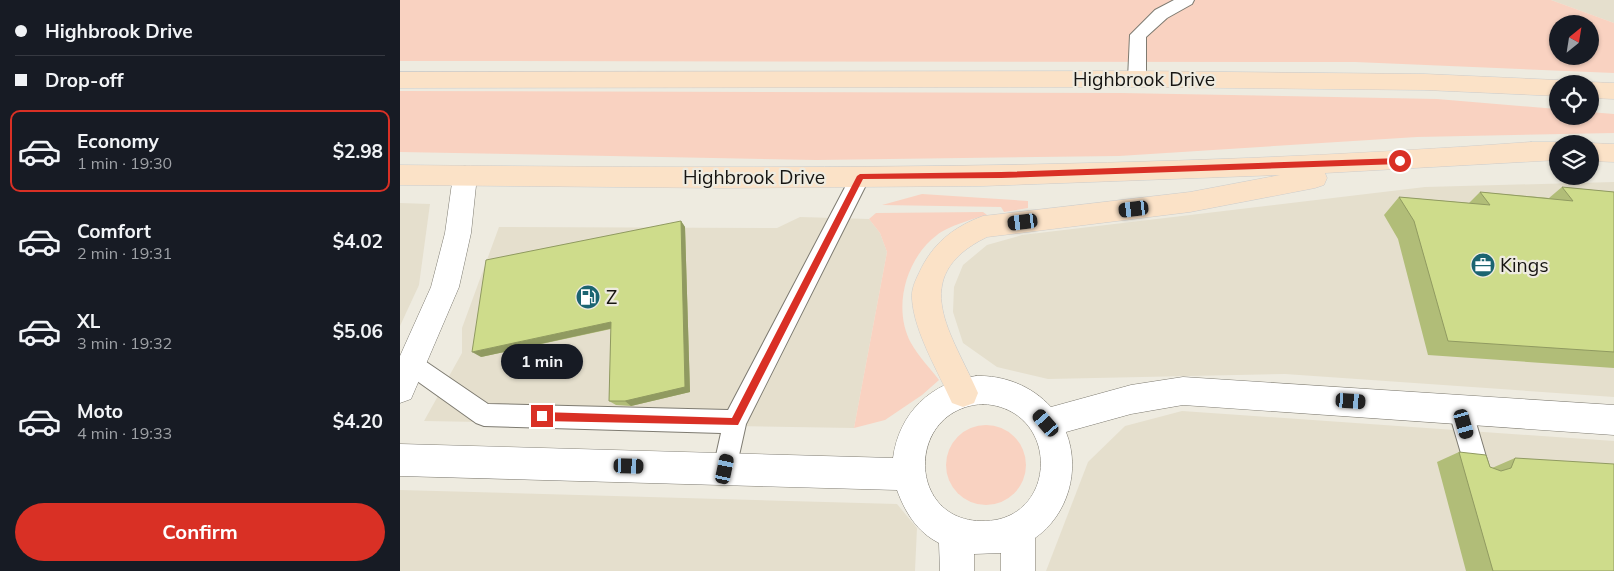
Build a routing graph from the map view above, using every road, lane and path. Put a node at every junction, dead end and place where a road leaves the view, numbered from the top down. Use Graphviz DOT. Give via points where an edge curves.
graph roads {
  1 [pos="1186,0"];
  2 [pos="1137,79"];
  3 [pos="400,80"];
  4 [pos="1549,88"];
  5 [pos="1599,90"];
  6 [pos="1614,91"];
  7 [pos="1549,151"];
  8 [pos="1599,152"];
  9 [pos="1614,153"];
  10 [pos="1400,161"];
  11 [pos="400,175"];
  12 [pos="465,176"];
  13 [pos="860,176"];
  14 [pos="411,364"];
  15 [pos="400,389"];
  16 [pos="963,393"];
  17 [pos="1460,409"];
  18 [pos="1614,420"];
  19 [pos="735,422"];
  20 [pos="1046,423"];
  21 [pos="400,460"];
  22 [pos="1477,467"];
  23 [pos="725,469"];
  24 [pos="909,474"];
  25 [pos="1018,530"];
  26 [pos="956,535"];
  27 [pos="958,571"];
  28 [pos="1018,571"];
  1 -- 2 [label="lane" via="1161,14 1138,35"];
  2 -- 3 [label="main road, Highbrook Drive"];
  2 -- 4 [label="main road, Highbrook Drive" via="1425,82"];
  5 -- 6 [label="main road"];
  7 -- 10 [label="main road, Highbrook Drive"];
  8 -- 9 [label="main road"];
  10 -- 13 [label="main road, Highbrook Drive" via="992,175"];
  10 -- 16 [label="main road" via="1190,202 983,227 968,233 944,253 935,266 926,299 934,329"];
  11 -- 12 [label="main road, Highbrook Drive"];
  12 -- 13 [label="main road, Highbrook Drive"];
  12 -- 14 [label="street" via="458,233 445,287"];
  13 -- 19 [label="lane"];
  14 -- 15 [label="street"];
  14 -- 19 [label="lane" via="484,415"];
  16 -- 20 [label="street" via="982,390 1018,398"];
  16 -- 24 [label="street" via="933,409 921,423 913,438"];
  17 -- 18 [label="street"];
  17 -- 20 [label="street" via="1183,391 1115,402"];
  17 -- 22 [label="lane"];
  19 -- 23 [label="lane"];
  20 -- 25 [label="street" via="1057,455 1053,489 1045,505"];
  21 -- 23 [label="street"];
  23 -- 24 [label="street"];
  24 -- 26 [label="street" via="912,489 929,517"];
  25 -- 26 [label="street" via="988,539"];
  25 -- 28 [label="street"];
  26 -- 27 [label="street"];
}
